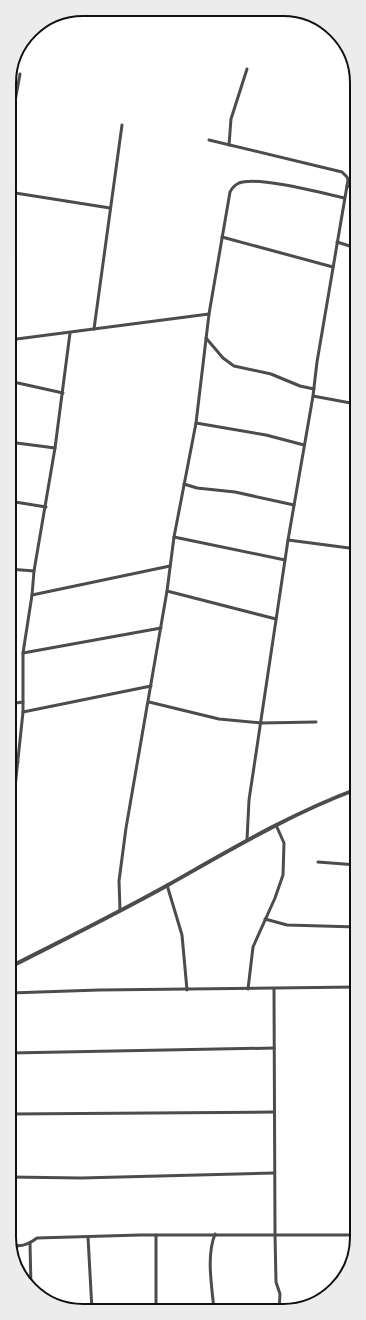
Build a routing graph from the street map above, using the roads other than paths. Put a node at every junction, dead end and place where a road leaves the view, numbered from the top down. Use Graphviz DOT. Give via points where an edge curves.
graph roads {
  1 [pos="247,69"];
  2 [pos="20,74"];
  3 [pos="16,95"];
  4 [pos="122,126"];
  5 [pos="209,140"];
  6 [pos="229,145"];
  7 [pos="347,186"];
  8 [pos="350,187"];
  9 [pos="16,193"];
  10 [pos="344,198"];
  11 [pos="110,208"];
  12 [pos="222,237"];
  13 [pos="337,242"];
  14 [pos="350,246"];
  15 [pos="333,267"];
  16 [pos="209,314"];
  17 [pos="94,328"];
  18 [pos="70,333"];
  19 [pos="206,338"];
  20 [pos="16,339"];
  21 [pos="16,383"];
  22 [pos="314,389"];
  23 [pos="63,393"];
  24 [pos="313,396"];
  25 [pos="350,403"];
  26 [pos="196,423"];
  27 [pos="16,443"];
  28 [pos="304,445"];
  29 [pos="55,448"];
  30 [pos="184,484"];
  31 [pos="16,502"];
  32 [pos="294,505"];
  33 [pos="46,508"];
  34 [pos="174,537"];
  35 [pos="288,540"];
  36 [pos="350,547"];
  37 [pos="285,560"];
  38 [pos="170,566"];
  39 [pos="16,570"];
  40 [pos="34,571"];
  41 [pos="167,591"];
  42 [pos="32,595"];
  43 [pos="276,619"];
  44 [pos="161,628"];
  45 [pos="23,653"];
  46 [pos="151,686"];
  47 [pos="23,702"];
  48 [pos="148,702"];
  49 [pos="16,703"];
  50 [pos="23,712"];
  51 [pos="316,722"];
  52 [pos="261,723"];
  53 [pos="18,762"];
  54 [pos="16,776"];
  55 [pos="350,792"];
  56 [pos="276,825"];
  57 [pos="247,840"];
  58 [pos="318,862"];
  59 [pos="350,864"];
  60 [pos="167,885"];
  61 [pos="120,910"];
  62 [pos="265,919"];
  63 [pos="350,927"];
  64 [pos="16,964"];
  65 [pos="350,987"];
  66 [pos="248,989"];
  67 [pos="274,989"];
  68 [pos="187,990"];
  69 [pos="16,993"];
  70 [pos="274,1048"];
  71 [pos="16,1053"];
  72 [pos="274,1112"];
  73 [pos="16,1114"];
  74 [pos="274,1173"];
  75 [pos="16,1177"];
  76 [pos="216,1234"];
  77 [pos="275,1234"];
  78 [pos="156,1235"];
  79 [pos="350,1235"];
  80 [pos="88,1236"];
  81 [pos="30,1243"];
  82 [pos="18,1246"];
  83 [pos="31,1278"];
  84 [pos="92,1304"];
  85 [pos="156,1304"];
  86 [pos="214,1304"];
  87 [pos="279,1304"];
  1 -- 6 [label="street" via="231,119"];
  2 -- 3 [label="street"];
  4 -- 11 [label="street"];
  5 -- 6 [label="street"];
  6 -- 7 [label="street" via="342,172 347,177"];
  7 -- 8 [label="street"];
  7 -- 10 [label="street"];
  9 -- 11 [label="street"];
  10 -- 12 [label="street" via="260,182 239,183 230,192"];
  10 -- 13 [label="street"];
  11 -- 17 [label="street"];
  12 -- 15 [label="street"];
  12 -- 16 [label="street"];
  13 -- 14 [label="street"];
  13 -- 15 [label="street"];
  15 -- 22 [label="street"];
  16 -- 17 [label="street"];
  16 -- 19 [label="street"];
  17 -- 18 [label="street"];
  18 -- 20 [label="street"];
  18 -- 23 [label="street"];
  19 -- 22 [label="street" via="223,358 234,366 271,374"];
  19 -- 26 [label="street"];
  21 -- 23 [label="street"];
  22 -- 24 [label="street"];
  23 -- 29 [label="street"];
  24 -- 25 [label="street"];
  24 -- 28 [label="street"];
  26 -- 28 [label="street" via="266,435"];
  26 -- 30 [label="street"];
  27 -- 29 [label="street"];
  28 -- 32 [label="street"];
  29 -- 33 [label="street"];
  30 -- 32 [label="street"];
  30 -- 34 [label="street"];
  31 -- 33 [label="street"];
  32 -- 35 [label="street"];
  33 -- 40 [label="street"];
  34 -- 37 [label="street"];
  34 -- 38 [label="street"];
  35 -- 36 [label="street"];
  35 -- 37 [label="street"];
  37 -- 43 [label="street"];
  38 -- 41 [label="street"];
  38 -- 42 [label="street"];
  39 -- 40 [label="street"];
  40 -- 42 [label="street"];
  41 -- 43 [label="street"];
  41 -- 44 [label="street"];
  42 -- 45 [label="street"];
  43 -- 52 [label="street"];
  44 -- 45 [label="street"];
  44 -- 46 [label="street"];
  45 -- 47 [label="street"];
  46 -- 48 [label="street"];
  46 -- 50 [label="street"];
  47 -- 49 [label="street"];
  47 -- 50 [label="street"];
  48 -- 52 [label="street" via="219,719"];
  48 -- 61 [label="street" via="126,828 119,881"];
  50 -- 53 [label="street"];
  51 -- 52 [label="street"];
  52 -- 57 [label="street"];
  53 -- 54 [label="street"];
  55 -- 56 [label="street"];
  56 -- 57 [label="street"];
  56 -- 62 [label="street" via="284,843 283,874"];
  57 -- 60 [label="street"];
  58 -- 59 [label="street"];
  60 -- 61 [label="street"];
  60 -- 68 [label="street" via="182,935"];
  61 -- 64 [label="street"];
  62 -- 63 [label="street" via="287,925"];
  62 -- 66 [label="street" via="253,947"];
  65 -- 67 [label="street"];
  66 -- 67 [label="street"];
  66 -- 68 [label="street"];
  67 -- 70 [label="street"];
  68 -- 69 [label="street"];
  70 -- 71 [label="street"];
  70 -- 72 [label="street"];
  72 -- 73 [label="street"];
  72 -- 74 [label="street"];
  74 -- 75 [label="street"];
  74 -- 77 [label="street"];
  76 -- 77 [label="street"];
  76 -- 78 [label="street"];
  76 -- 86 [label="street" via="211,1244"];
  77 -- 79 [label="street"];
  77 -- 87 [label="street"];
  78 -- 80 [label="street"];
  78 -- 85 [label="street"];
  80 -- 81 [label="street" via="37,1238"];
  80 -- 84 [label="street"];
  81 -- 82 [label="street"];
  81 -- 83 [label="street"];
}
